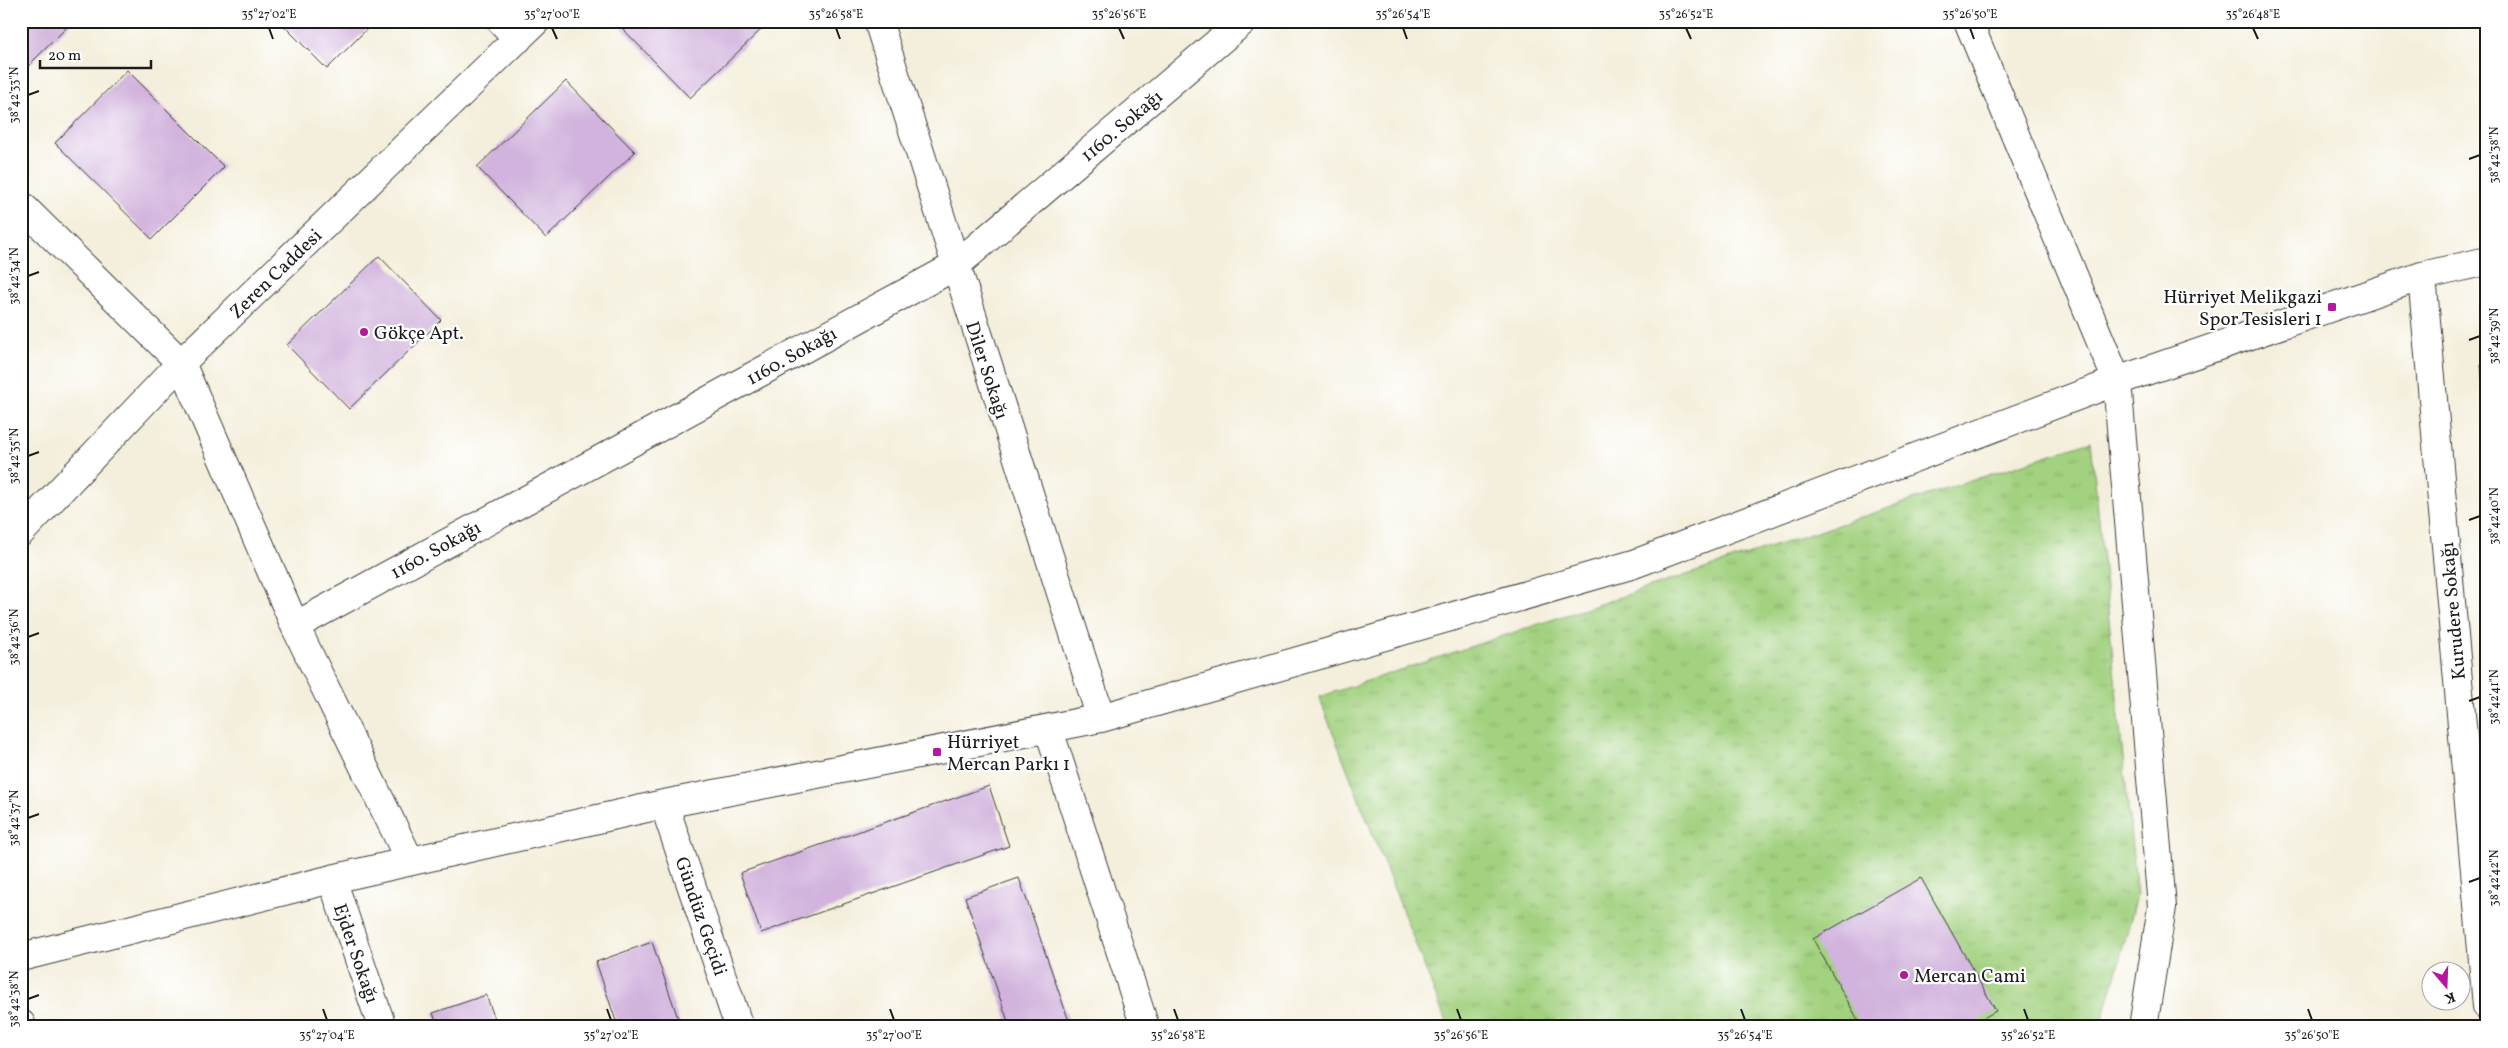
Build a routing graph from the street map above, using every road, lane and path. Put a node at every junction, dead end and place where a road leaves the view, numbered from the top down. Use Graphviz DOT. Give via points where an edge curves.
graph roads {
  1 [pos="878,21"];
  2 [pos="1243,21"];
  3 [pos="1968,21"];
  4 [pos="518,27"];
  5 [pos="21,205"];
  6 [pos="2487,261"];
  7 [pos="955,266"];
  8 [pos="2422,276"];
  9 [pos="181,363"];
  10 [pos="2118,382"];
  11 [pos="21,532"];
  12 [pos="295,626"];
  13 [pos="1101,718"];
  14 [pos="1048,730"];
  15 [pos="664,804"];
  16 [pos="410,861"];
  17 [pos="332,879"];
  18 [pos="21,957"];
  19 [pos="2487,1006"];
  20 [pos="382,1027"];
  21 [pos="739,1027"];
  22 [pos="1145,1027"];
  23 [pos="2143,1027"];
  1 -- 7 [label="street, Diler Sokağı"];
  2 -- 7 [label="street, 1160. Sokağı"];
  3 -- 10 [label="street"];
  4 -- 9 [label="street, Zeren Caddesi"];
  5 -- 9 [label="street"];
  6 -- 8 [label="street"];
  7 -- 12 [label="street, 1160. Sokağı"];
  7 -- 13 [label="street, Diler Sokağı"];
  8 -- 10 [label="street"];
  8 -- 19 [label="street, Kurudere Sokağı"];
  9 -- 11 [label="street, Zeren Caddesi"];
  9 -- 12 [label="street"];
  10 -- 13 [label="street" via="1634,564"];
  10 -- 23 [label="street" via="2162,907"];
  12 -- 16 [label="street"];
  13 -- 14 [label="street"];
  14 -- 15 [label="street"];
  14 -- 22 [label="street"];
  15 -- 16 [label="street"];
  15 -- 21 [label="street, Gündüz Geçidi"];
  16 -- 17 [label="street"];
  17 -- 18 [label="street"];
  17 -- 20 [label="street, Ejder Sokağı"];
}
